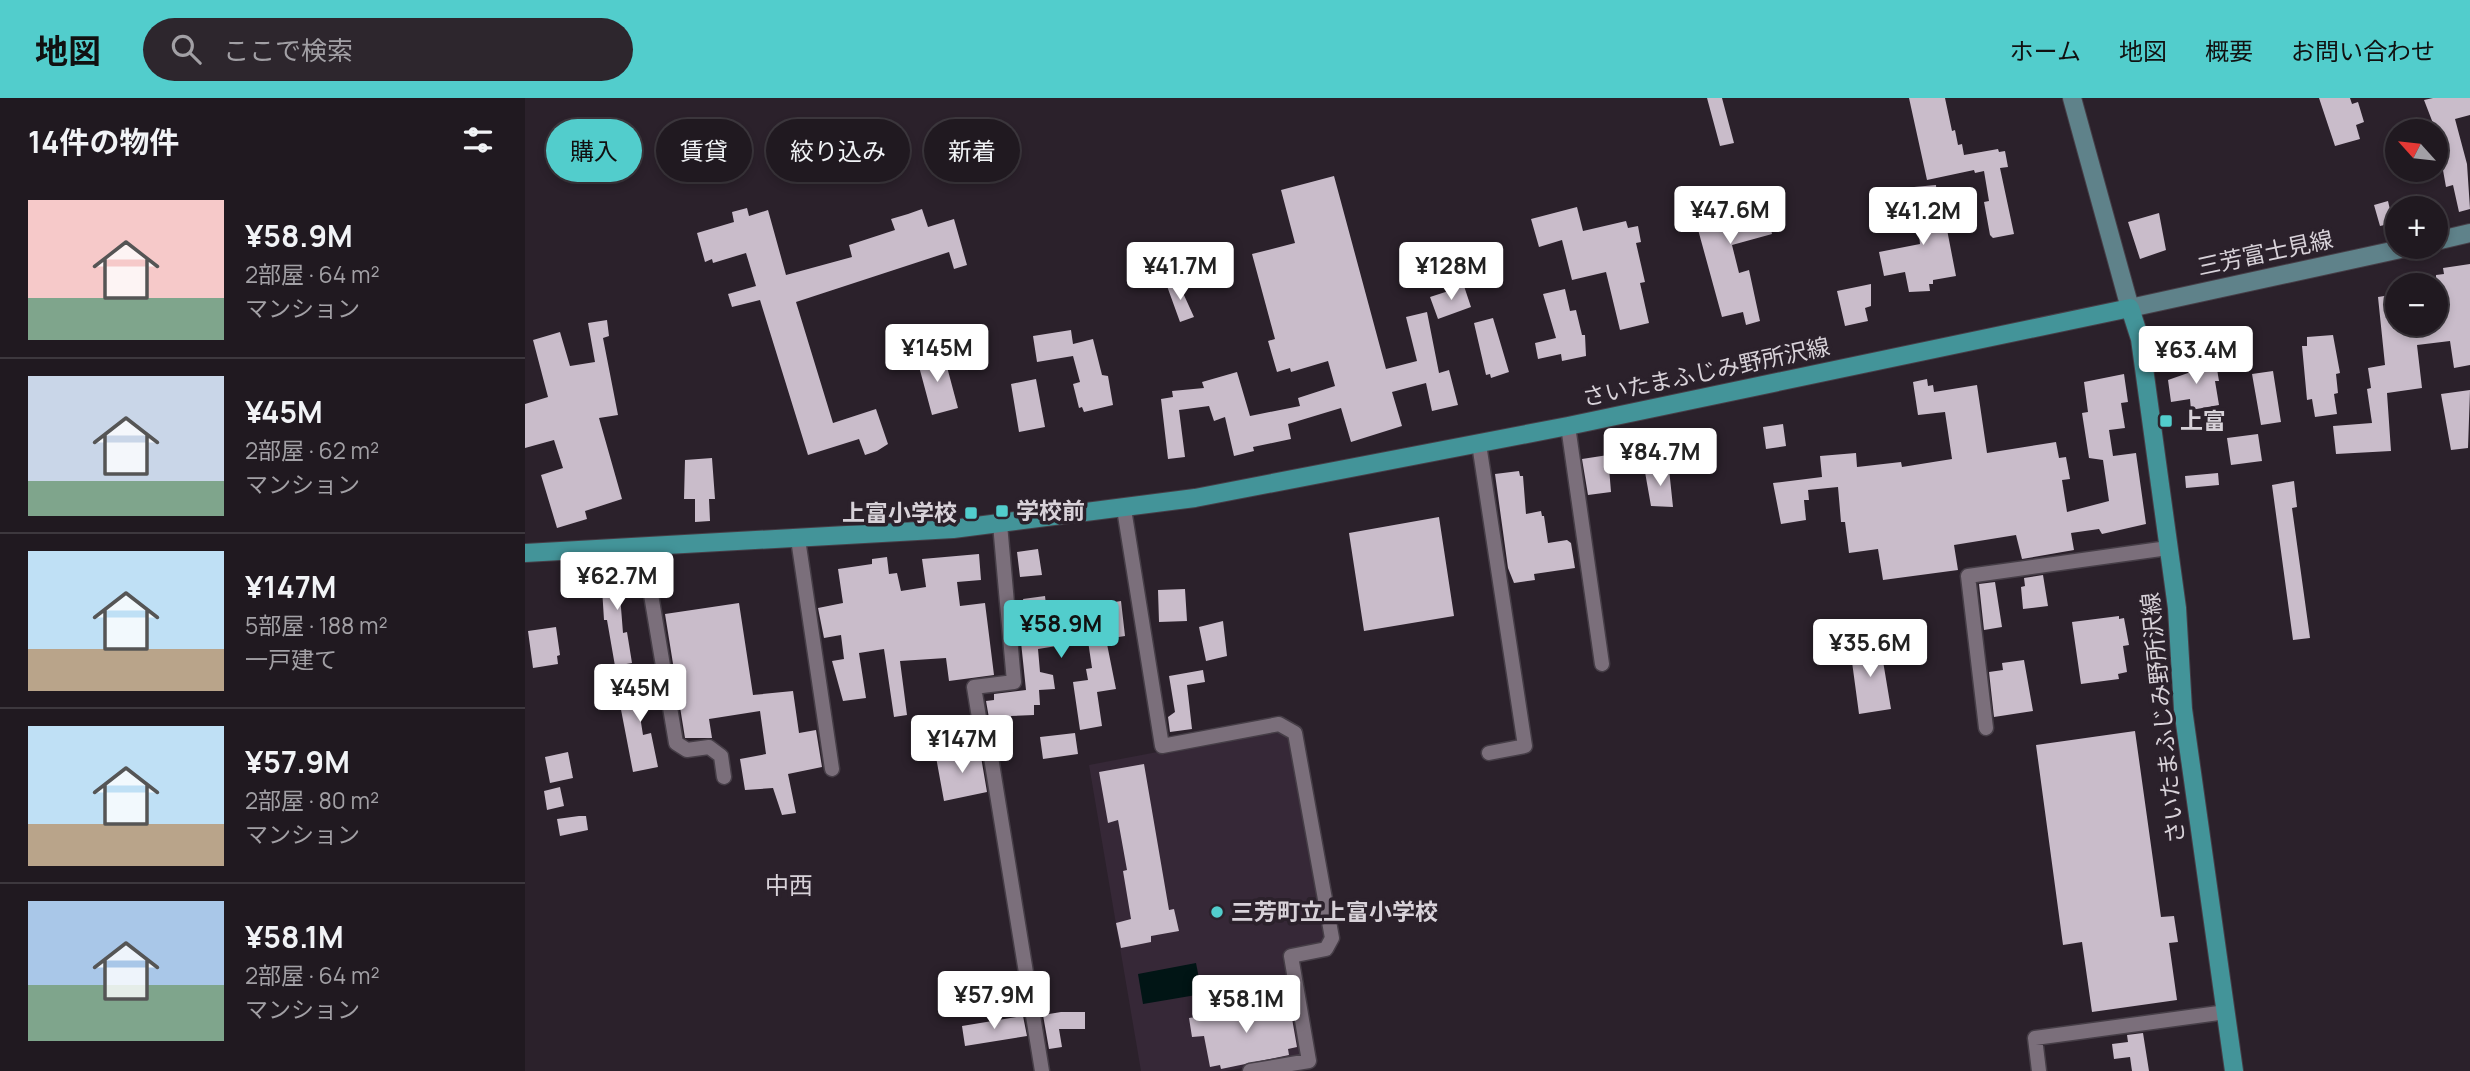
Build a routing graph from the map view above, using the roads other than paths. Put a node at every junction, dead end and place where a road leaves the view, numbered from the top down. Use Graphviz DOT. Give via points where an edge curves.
graph roads {
  1 [pos="2072,98"];
  2 [pos="2470,233"];
  3 [pos="2448,238"];
  4 [pos="2385,252"];
  5 [pos="2130,307"];
  6 [pos="1568,426"];
  7 [pos="1479,444"];
  8 [pos="1124,509"];
  9 [pos="1000,524"];
  10 [pos="798,538"];
  11 [pos="643,547"];
  12 [pos="2168,548"];
  13 [pos="525,553"];
  14 [pos="1602,664"];
  15 [pos="1986,728"];
  16 [pos="1489,753"];
  17 [pos="832,769"];
  18 [pos="724,777"];
  19 [pos="2226,1012"];
  20 [pos="1042,1071"];
  21 [pos="1250,1071"];
  22 [pos="2039,1071"];
  23 [pos="2234,1071"];
  1 -- 5 [label="main road"];
  2 -- 3 [label="main road"];
  4 -- 5 [label="main road, 三芳富士見線"];
  5 -- 6 [label="main road, さいたまふじみ野所沢線"];
  5 -- 12 [label="main road, さいたまふじみ野所沢線" via="2140,339"];
  6 -- 7 [label="main road, さいたまふじみ野所沢線"];
  6 -- 14 [label="street"];
  7 -- 8 [label="main road, さいたまふじみ野所沢線"];
  7 -- 16 [label="street" via="1525,746"];
  8 -- 9 [label="main road, さいたまふじみ野所沢線"];
  8 -- 21 [label="street" via="1162,746 1279,724 1295,733 1332,938 1326,949 1291,956 1309,1060"];
  9 -- 10 [label="main road, さいたまふじみ野所沢線"];
  9 -- 20 [label="street" via="1014,682 974,687 983,742 989,745"];
  10 -- 11 [label="main road, さいたまふじみ野所沢線"];
  10 -- 17 [label="street"];
  11 -- 13 [label="main road, さいたまふじみ野所沢線"];
  11 -- 18 [label="street" via="676,743 687,750 709,747 721,756"];
  12 -- 15 [label="street" via="1968,576"];
  12 -- 19 [label="main road, さいたまふじみ野所沢線" via="2183,709"];
  19 -- 22 [label="street" via="2035,1038"];
  19 -- 23 [label="main road, さいたまふじみ野所沢線"];
}
